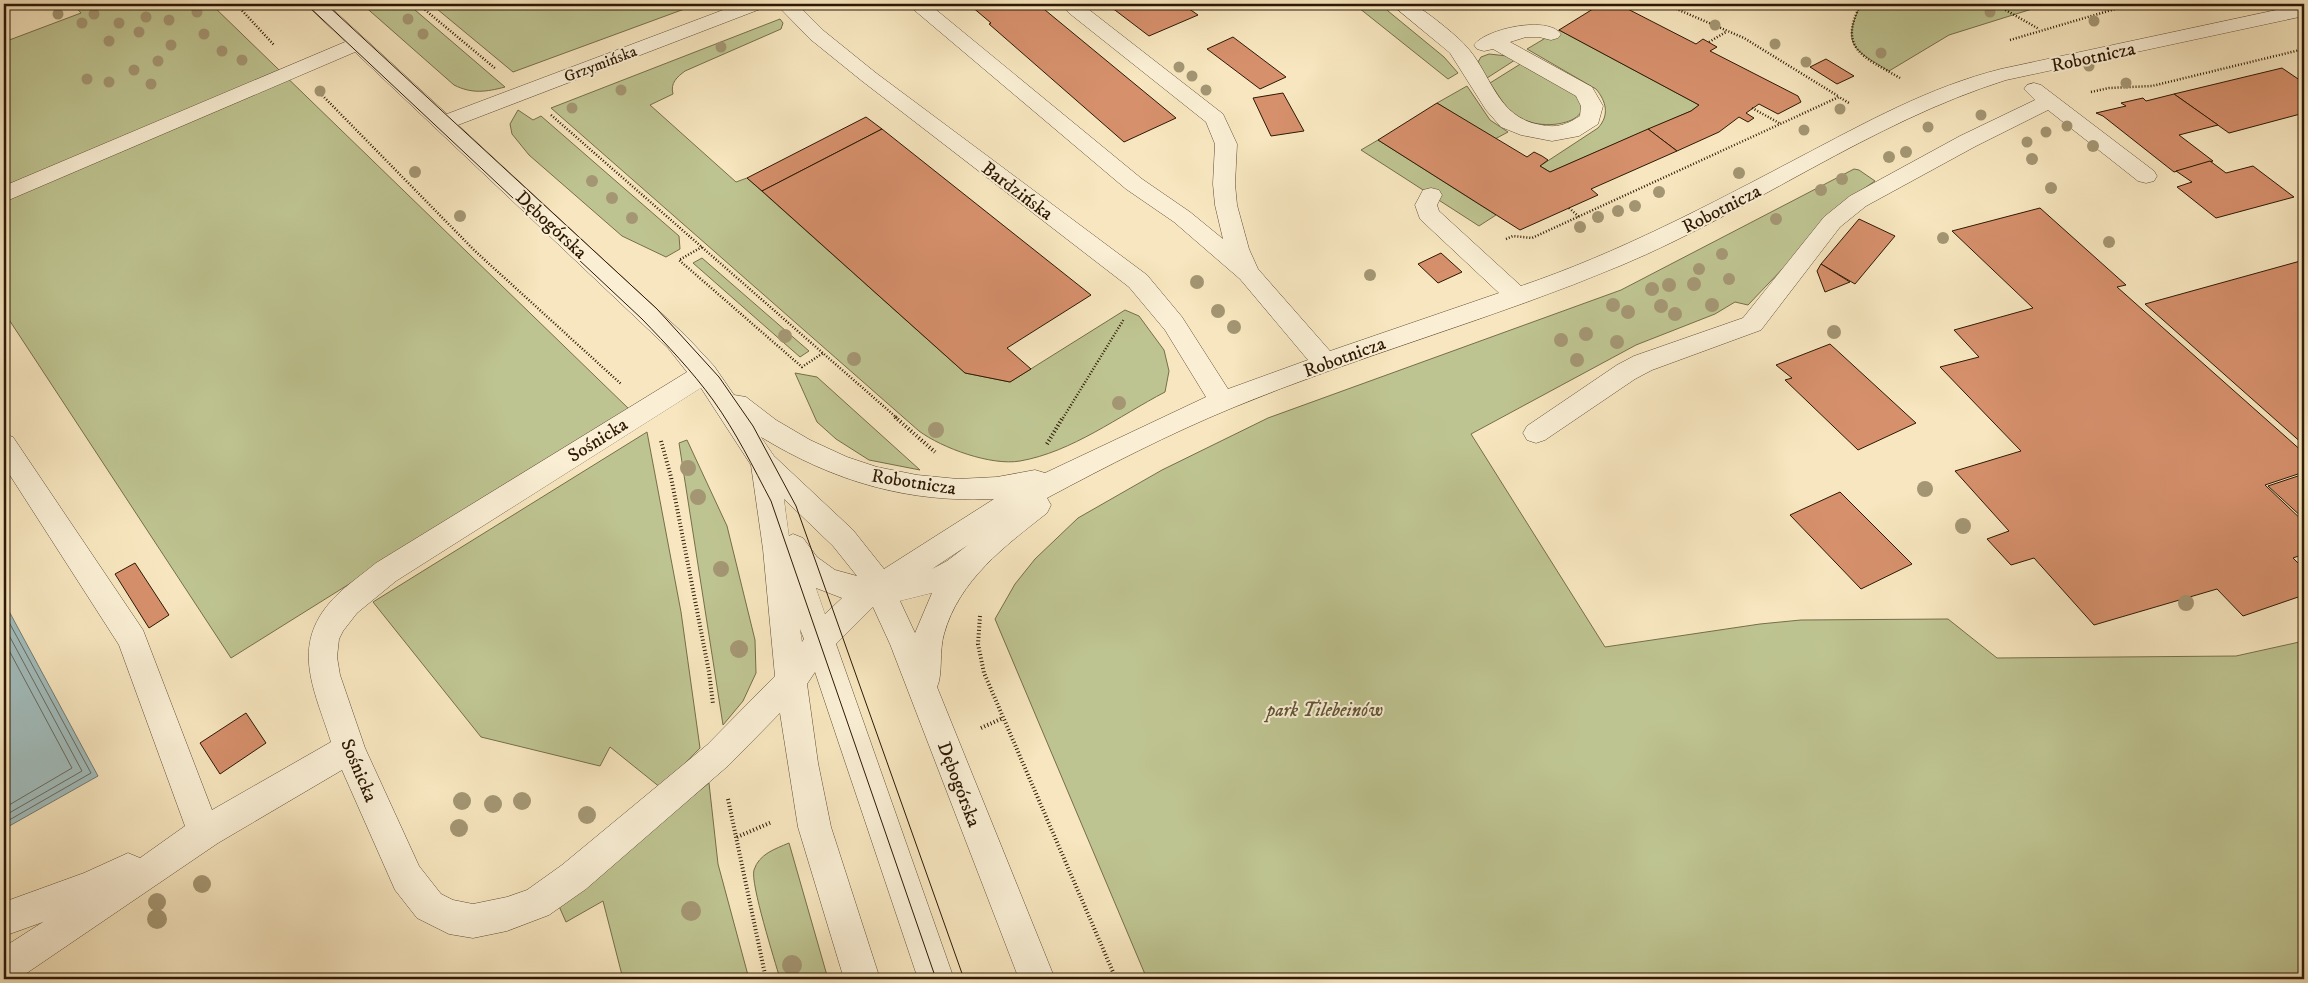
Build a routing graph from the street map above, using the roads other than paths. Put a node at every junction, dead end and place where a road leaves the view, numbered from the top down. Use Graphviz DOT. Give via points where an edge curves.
graph roads {
  1 [pos="316,4"];
  2 [pos="756,4"];
  3 [pos="786,4"];
  4 [pos="917,4"];
  5 [pos="1401,4"];
  6 [pos="1076,9"];
  7 [pos="2304,10"];
  8 [pos="1551,34"];
  9 [pos="1494,41"];
  10 [pos="359,43"];
  11 [pos="1461,53"];
  12 [pos="2013,73"];
  13 [pos="2049,101"];
  14 [pos="444,123"];
  15 [pos="2146,176"];
  16 [pos="4,195"];
  17 [pos="1431,195"];
  18 [pos="1225,198"];
  19 [pos="1182,217"];
  20 [pos="1248,273"];
  21 [pos="1517,296"];
  22 [pos="1325,363"];
  23 [pos="705,373"];
  24 [pos="1222,402"];
  25 [pos="1536,433"];
  26 [pos="1144,438"];
  27 [pos="4,444"];
  28 [pos="764,464"];
  29 [pos="771,501"];
  30 [pos="971,560"];
  31 [pos="877,589"];
  32 [pos="821,641"];
  33 [pos="792,680"];
  34 [pos="932,712"];
  35 [pos="349,749"];
  36 [pos="205,834"];
  37 [pos="4,919"];
  38 [pos="4,968"];
  39 [pos="862,979"];
  40 [pos="936,979"];
  41 [pos="1037,979"];
  1 -- 10 [label="street, Dębogórska"];
  2 -- 14 [label="street, Grzymińska"];
  3 -- 24 [label="street, Bardzińska" via="817,35 869,77 1144,287 1172,319"];
  4 -- 19 [label="street" via="1134,184"];
  5 -- 11 [label="street"];
  6 -- 18 [label="street" via="1215,119 1226,144"];
  7 -- 12 [label="street, Robotnicza"];
  8 -- 9 [label="street" via="1530,30"];
  9 -- 11 [label="street"];
  9 -- 11 [label="street" via="1585,92 1592,106 1590,119 1579,128 1563,133 1539,133 1517,126 1493,105"];
  10 -- 14 [label="street, Dębogórska"];
  10 -- 16 [label="street"];
  12 -- 13 [label="street"];
  12 -- 21 [label="street, Robotnicza" via="1959,88 1914,106 1689,224 1616,258"];
  13 -- 15 [label="street"];
  13 -- 25 [label="street" via="1858,201 1832,222 1752,324 1643,363"];
  14 -- 23 [label="street, Dębogórska" via="646,311"];
  17 -- 21 [label="street" via="1426,205 1428,214"];
  18 -- 19 [label="street" via="1210,217 1198,221"];
  18 -- 20 [label="street" via="1237,250"];
  19 -- 20 [label="street"];
  20 -- 22 [label="street"];
  21 -- 22 [label="street, Robotnicza"];
  22 -- 24 [label="street, Robotnicza"];
  23 -- 26 [label="street, Robotnicza" via="743,410 797,446 851,469 911,485 979,490 1028,483"];
  23 -- 28 [label="street, Dębogórska"];
  23 -- 35 [label="street, Sośnicka" via="386,572 347,604 332,622 324,639 322,656"];
  24 -- 26 [label="street, Robotnicza"];
  26 -- 30 [label="street, Robotnicza" via="1047,498"];
  26 -- 31 [label="street, Robotnicza" via="1008,505"];
  27 -- 36 [label="street" via="132,639"];
  28 -- 29 [label="street, Dębogórska"];
  28 -- 31 [label="street, Dębogórska" via="844,538 874,577"];
  29 -- 31 [label="street, Dębogórska" via="796,551 815,572 843,586"];
  29 -- 32 [label="street"];
  29 -- 33 [label="street, Dębogórska"];
  30 -- 31 [label="street, Robotnicza" via="936,580 900,589"];
  30 -- 34 [label="street, Robotnicza" via="942,600 926,645 924,674"];
  31 -- 32 [label="street" via="838,620"];
  31 -- 34 [label="street, Dębogórska" via="902,636"];
  32 -- 33 [label="street"];
  32 -- 40 [label="street"];
  33 -- 35 [label="street, Sośnicka" via="718,755 626,835 538,903 473,921 449,917 429,906 406,878"];
  33 -- 39 [label="street, Dębogórska" via="792,698 810,805"];
  34 -- 41 [label="street, Dębogórska"];
  35 -- 36 [label="street"];
  36 -- 37 [label="street" via="91,886"];
  36 -- 38 [label="street"];
}
